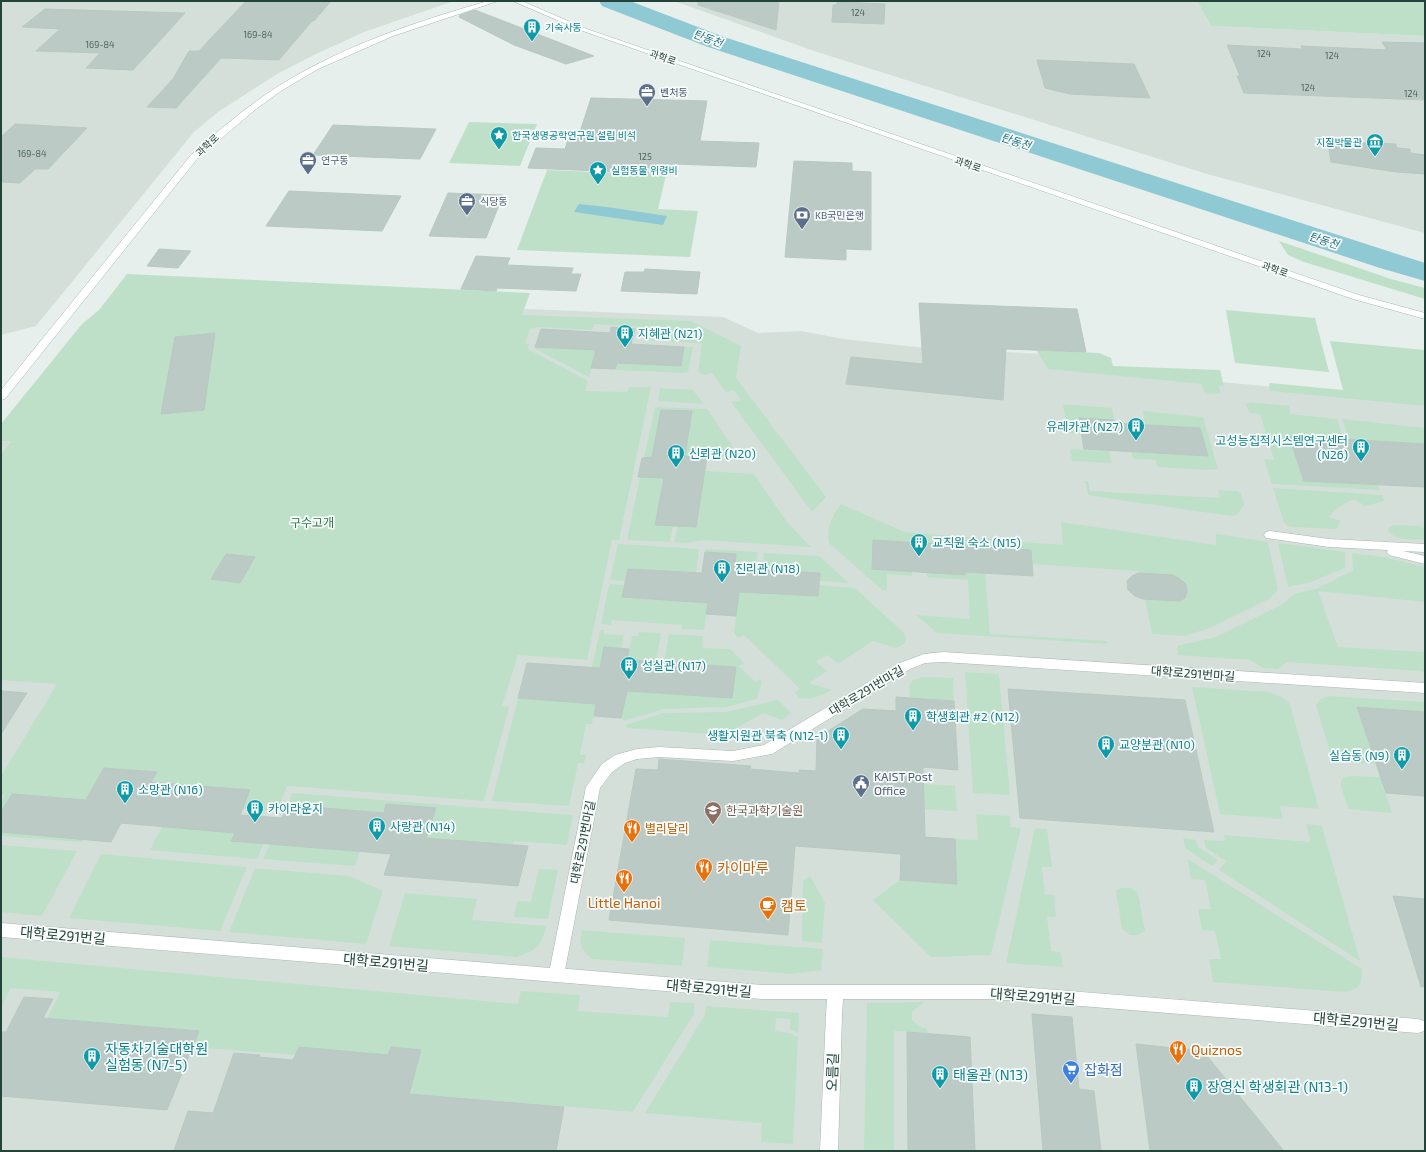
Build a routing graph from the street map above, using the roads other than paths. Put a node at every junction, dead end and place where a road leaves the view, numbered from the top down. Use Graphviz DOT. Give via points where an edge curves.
graph roads {
  1 [pos="495,1"];
  2 [pos="516,1"];
  3 [pos="1425,316"];
  4 [pos="1,397"];
  5 [pos="1270,534"];
  6 [pos="1372,546"];
  7 [pos="1425,548"];
  8 [pos="1425,560"];
  9 [pos="1425,688"];
  10 [pos="1,930"];
  11 [pos="556,976"];
  12 [pos="834,992"];
  13 [pos="1418,1026"];
  14 [pos="829,1151"];
  1 -- 4 [label="street, 과학로" via="411,27 360,47 291,81 228,125 194,157"];
  2 -- 3 [label="street, 과학로" via="582,29 848,122 1348,294"];
  5 -- 6 [label="street" via="1329,543"];
  6 -- 7 [label="street"];
  6 -- 8 [label="street"];
  9 -- 11 [label="street, 대학로291번마길" via="943,657 924,659 905,666 766,750 733,756 648,752 620,759 607,768 593,787"];
  10 -- 11 [label="street, 대학로291번길"];
  11 -- 12 [label="street, 대학로291번길" via="762,992"];
  12 -- 13 [label="street, 대학로291번길" via="993,992"];
  12 -- 14 [label="street, 오름길"];
}
